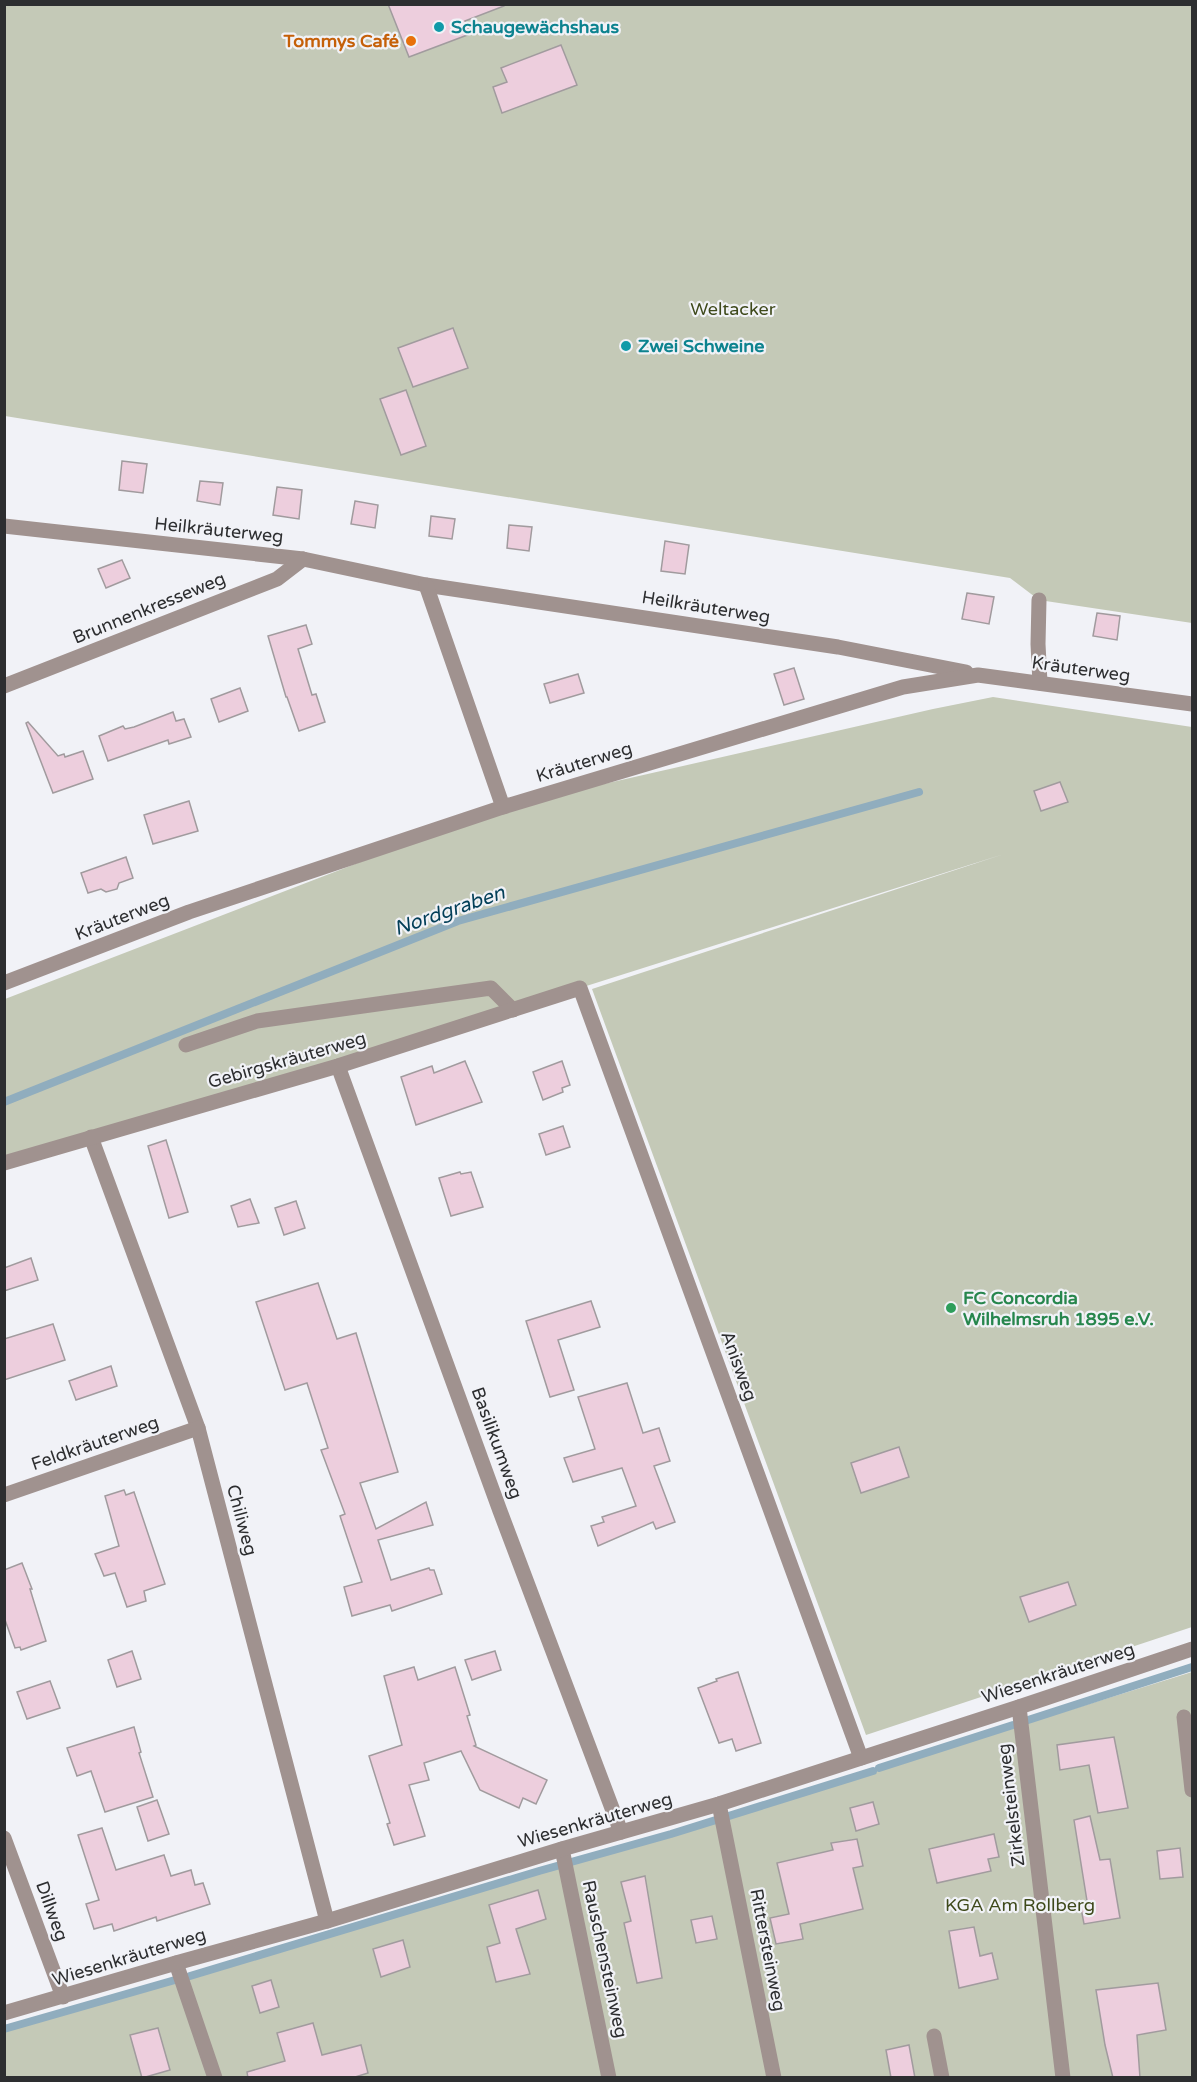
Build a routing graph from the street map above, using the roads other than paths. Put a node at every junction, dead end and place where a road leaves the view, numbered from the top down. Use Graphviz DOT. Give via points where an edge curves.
graph roads {
  1 [pos="4,526"];
  2 [pos="303,560"];
  3 [pos="426,585"];
  4 [pos="1039,600"];
  5 [pos="978,675"];
  6 [pos="1040,683"];
  7 [pos="4,686"];
  8 [pos="1192,704"];
  9 [pos="503,807"];
  10 [pos="4,983"];
  11 [pos="579,988"];
  12 [pos="513,1010"];
  13 [pos="186,1045"];
  14 [pos="338,1066"];
  15 [pos="91,1137"];
  16 [pos="4,1163"];
  17 [pos="198,1428"];
  18 [pos="4,1495"];
  19 [pos="1192,1649"];
  20 [pos="1019,1707"];
  21 [pos="1184,1717"];
  22 [pos="861,1758"];
  23 [pos="1192,1790"];
  24 [pos="719,1804"];
  25 [pos="621,1832"];
  26 [pos="4,1838"];
  27 [pos="565,1859"];
  28 [pos="327,1921"];
  29 [pos="176,1963"];
  30 [pos="63,1997"];
  31 [pos="4,2013"];
  32 [pos="934,2036"];
  33 [pos="215,2078"];
  34 [pos="609,2078"];
  35 [pos="774,2078"];
  36 [pos="942,2078"];
  37 [pos="1064,2078"];
  1 -- 2 [label="lane, Heilkräuterweg"];
  2 -- 3 [label="lane, Heilkräuterweg"];
  2 -- 7 [label="lane, Brunnenkresseweg" via="277,579"];
  3 -- 5 [label="lane, Heilkräuterweg" via="838,647"];
  3 -- 9 [label="lane"];
  4 -- 6 [label="lane"];
  5 -- 6 [label="lane, Kräuterweg"];
  5 -- 9 [label="lane, Kräuterweg" via="903,687"];
  6 -- 8 [label="lane, Kräuterweg"];
  9 -- 10 [label="lane, Kräuterweg" via="189,912"];
  11 -- 12 [label="lane, Gebirgskräuterweg"];
  11 -- 22 [label="lane, Anisweg"];
  12 -- 13 [label="lane" via="491,988 257,1021"];
  12 -- 14 [label="lane, Gebirgskräuterweg"];
  14 -- 15 [label="lane, Gebirgskräuterweg"];
  14 -- 25 [label="lane, Basilikumweg"];
  15 -- 16 [label="lane, Gebirgskräuterweg"];
  15 -- 17 [label="lane, Chiliweg"];
  17 -- 18 [label="lane, Feldkräuterweg"];
  17 -- 28 [label="lane, Chiliweg"];
  19 -- 20 [label="lane, Wiesenkräuterweg"];
  20 -- 22 [label="lane, Wiesenkräuterweg"];
  20 -- 37 [label="lane, Zirkelsteinweg"];
  21 -- 23 [label="lane"];
  22 -- 24 [label="lane, Wiesenkräuterweg"];
  24 -- 25 [label="lane, Wiesenkräuterweg"];
  24 -- 35 [label="lane, Rittersteinweg"];
  25 -- 27 [label="lane, Wiesenkräuterweg"];
  26 -- 30 [label="lane, Dillweg"];
  27 -- 28 [label="lane, Wiesenkräuterweg"];
  27 -- 34 [label="lane, Rauschensteinweg"];
  28 -- 29 [label="lane, Wiesenkräuterweg"];
  29 -- 30 [label="lane, Wiesenkräuterweg"];
  29 -- 33 [label="lane"];
  30 -- 31 [label="lane, Wiesenkräuterweg"];
  32 -- 36 [label="lane"];
}
